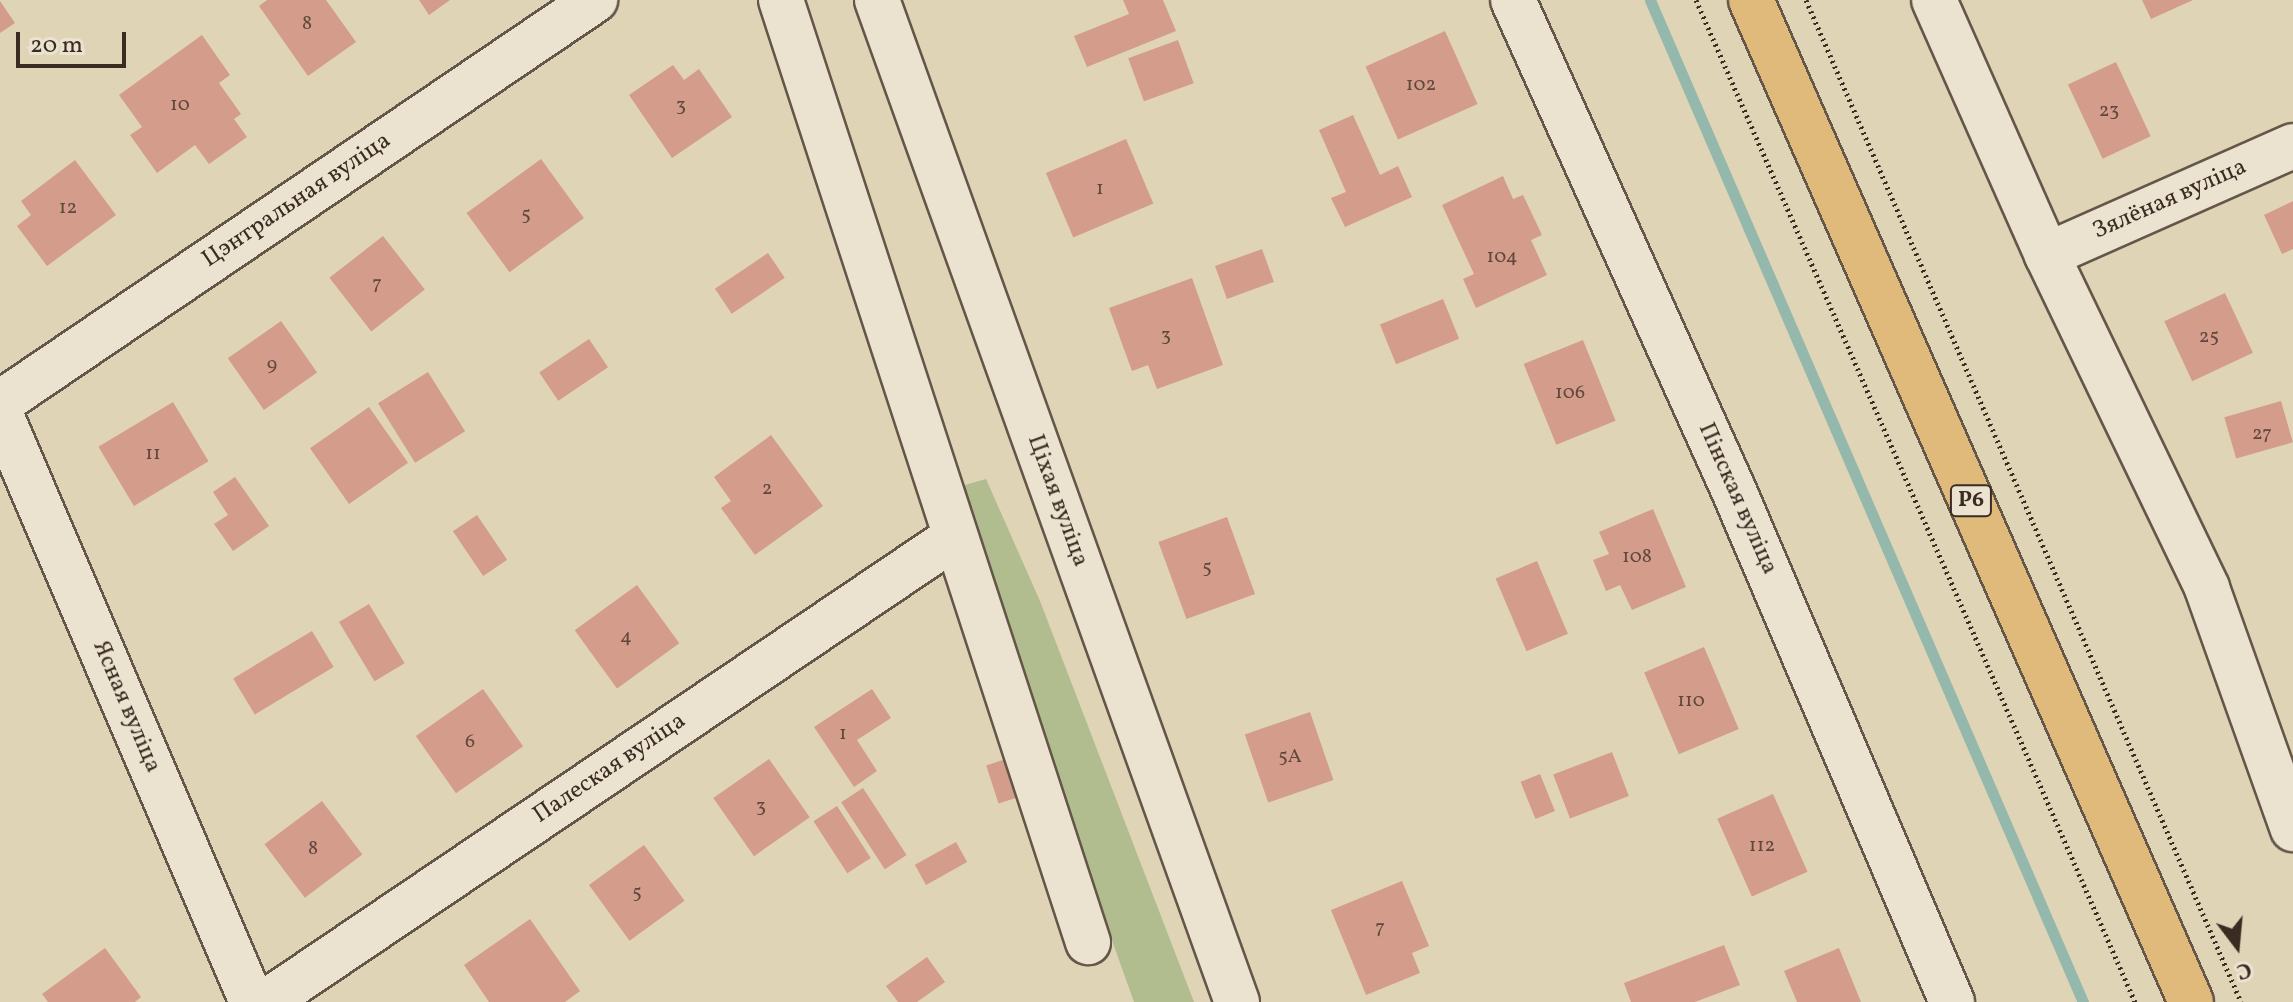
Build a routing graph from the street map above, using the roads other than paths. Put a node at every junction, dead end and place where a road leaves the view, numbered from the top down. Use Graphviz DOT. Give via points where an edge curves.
graph roads {
  1 [pos="595,0"];
  2 [pos="781,0"];
  3 [pos="877,0"];
  4 [pos="1513,0"];
  5 [pos="1751,0"];
  6 [pos="1934,0"];
  7 [pos="2293,146"];
  8 [pos="2047,255"];
  9 [pos="0,403"];
  10 [pos="0,413"];
  11 [pos="955,537"];
  12 [pos="2293,829"];
  13 [pos="1088,942"];
  14 [pos="252,1002"];
  15 [pos="266,1002"];
  16 [pos="1237,1002"];
  17 [pos="1952,1002"];
  18 [pos="2191,1002"];
  1 -- 9 [label="street, Цэнтральная вуліца"];
  2 -- 11 [label="street"];
  3 -- 16 [label="street, Ціхая вуліца"];
  4 -- 17 [label="street, Пінская вуліца" via="1734,491"];
  5 -- 18 [label="main road, Р6"];
  6 -- 8 [label="street"];
  7 -- 8 [label="street, Зялёная вуліца"];
  8 -- 12 [label="street" via="2207,588"];
  10 -- 14 [label="street, Ясная вуліца"];
  11 -- 13 [label="street"];
  11 -- 15 [label="street, Палеская вуліца"];
}
